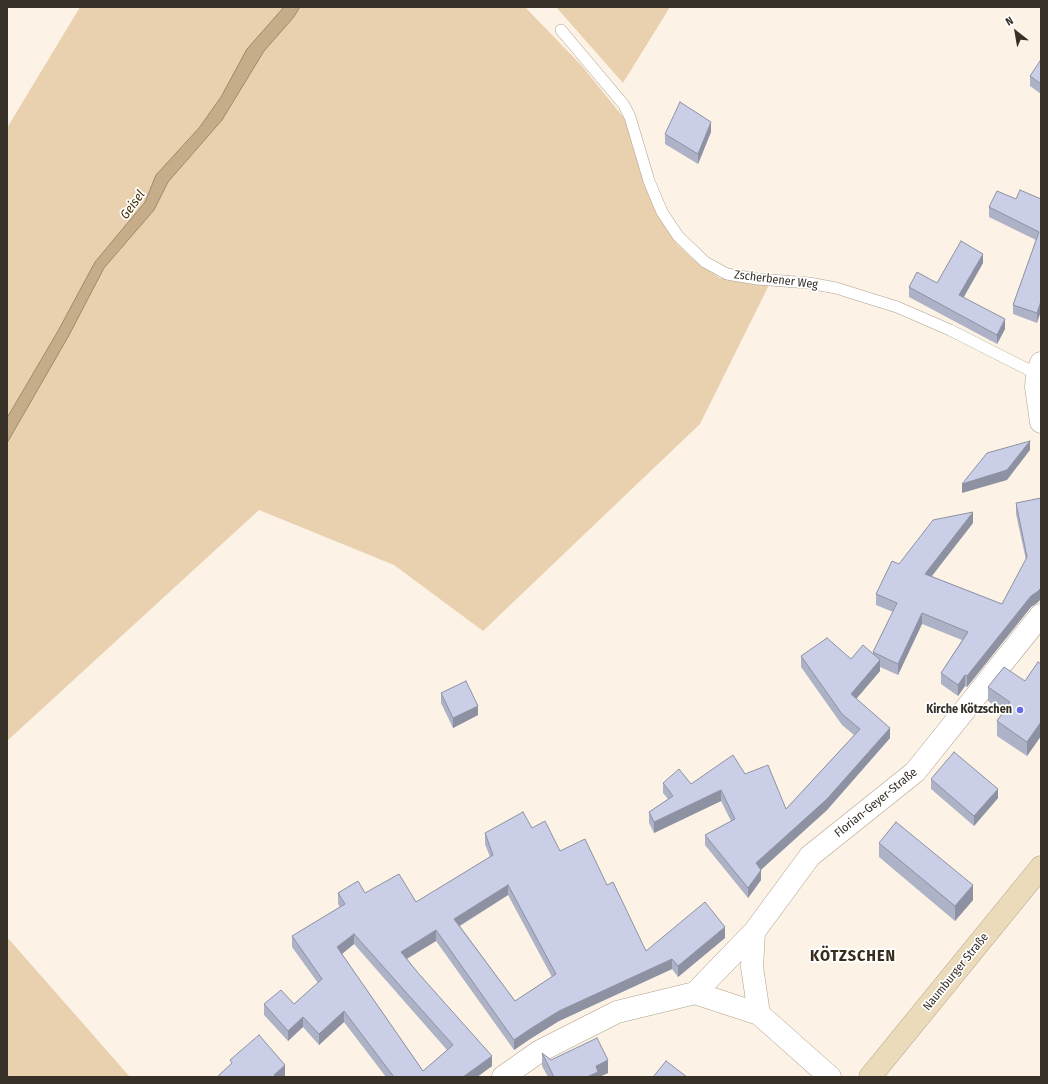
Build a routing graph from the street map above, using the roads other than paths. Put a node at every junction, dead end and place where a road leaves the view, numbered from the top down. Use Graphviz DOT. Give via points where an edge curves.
graph roads {
  1 [pos="561,30"];
  2 [pos="1039,368"];
  3 [pos="1041,422"];
  4 [pos="1041,616"];
  5 [pos="1041,867"];
  6 [pos="754,932"];
  7 [pos="695,993"];
  8 [pos="759,1014"];
  9 [pos="502,1077"];
  10 [pos="830,1077"];
  11 [pos="870,1077"];
  1 -- 2 [label="lane, Zscherbener Weg" via="624,105 662,212 678,236 705,262 727,274 829,286 897,307"];
  2 -- 3 [label="street" via="1036,387"];
  4 -- 6 [label="street, Florian-Geyer-Straße" via="915,772 810,856"];
  5 -- 11 [label="street, Naumburger Straße"];
  6 -- 7 [label="street, Florian-Geyer-Straße"];
  6 -- 8 [label="street" via="752,967"];
  7 -- 8 [label="street"];
  7 -- 9 [label="street" via="617,1012 540,1051"];
  8 -- 10 [label="street"];
}
